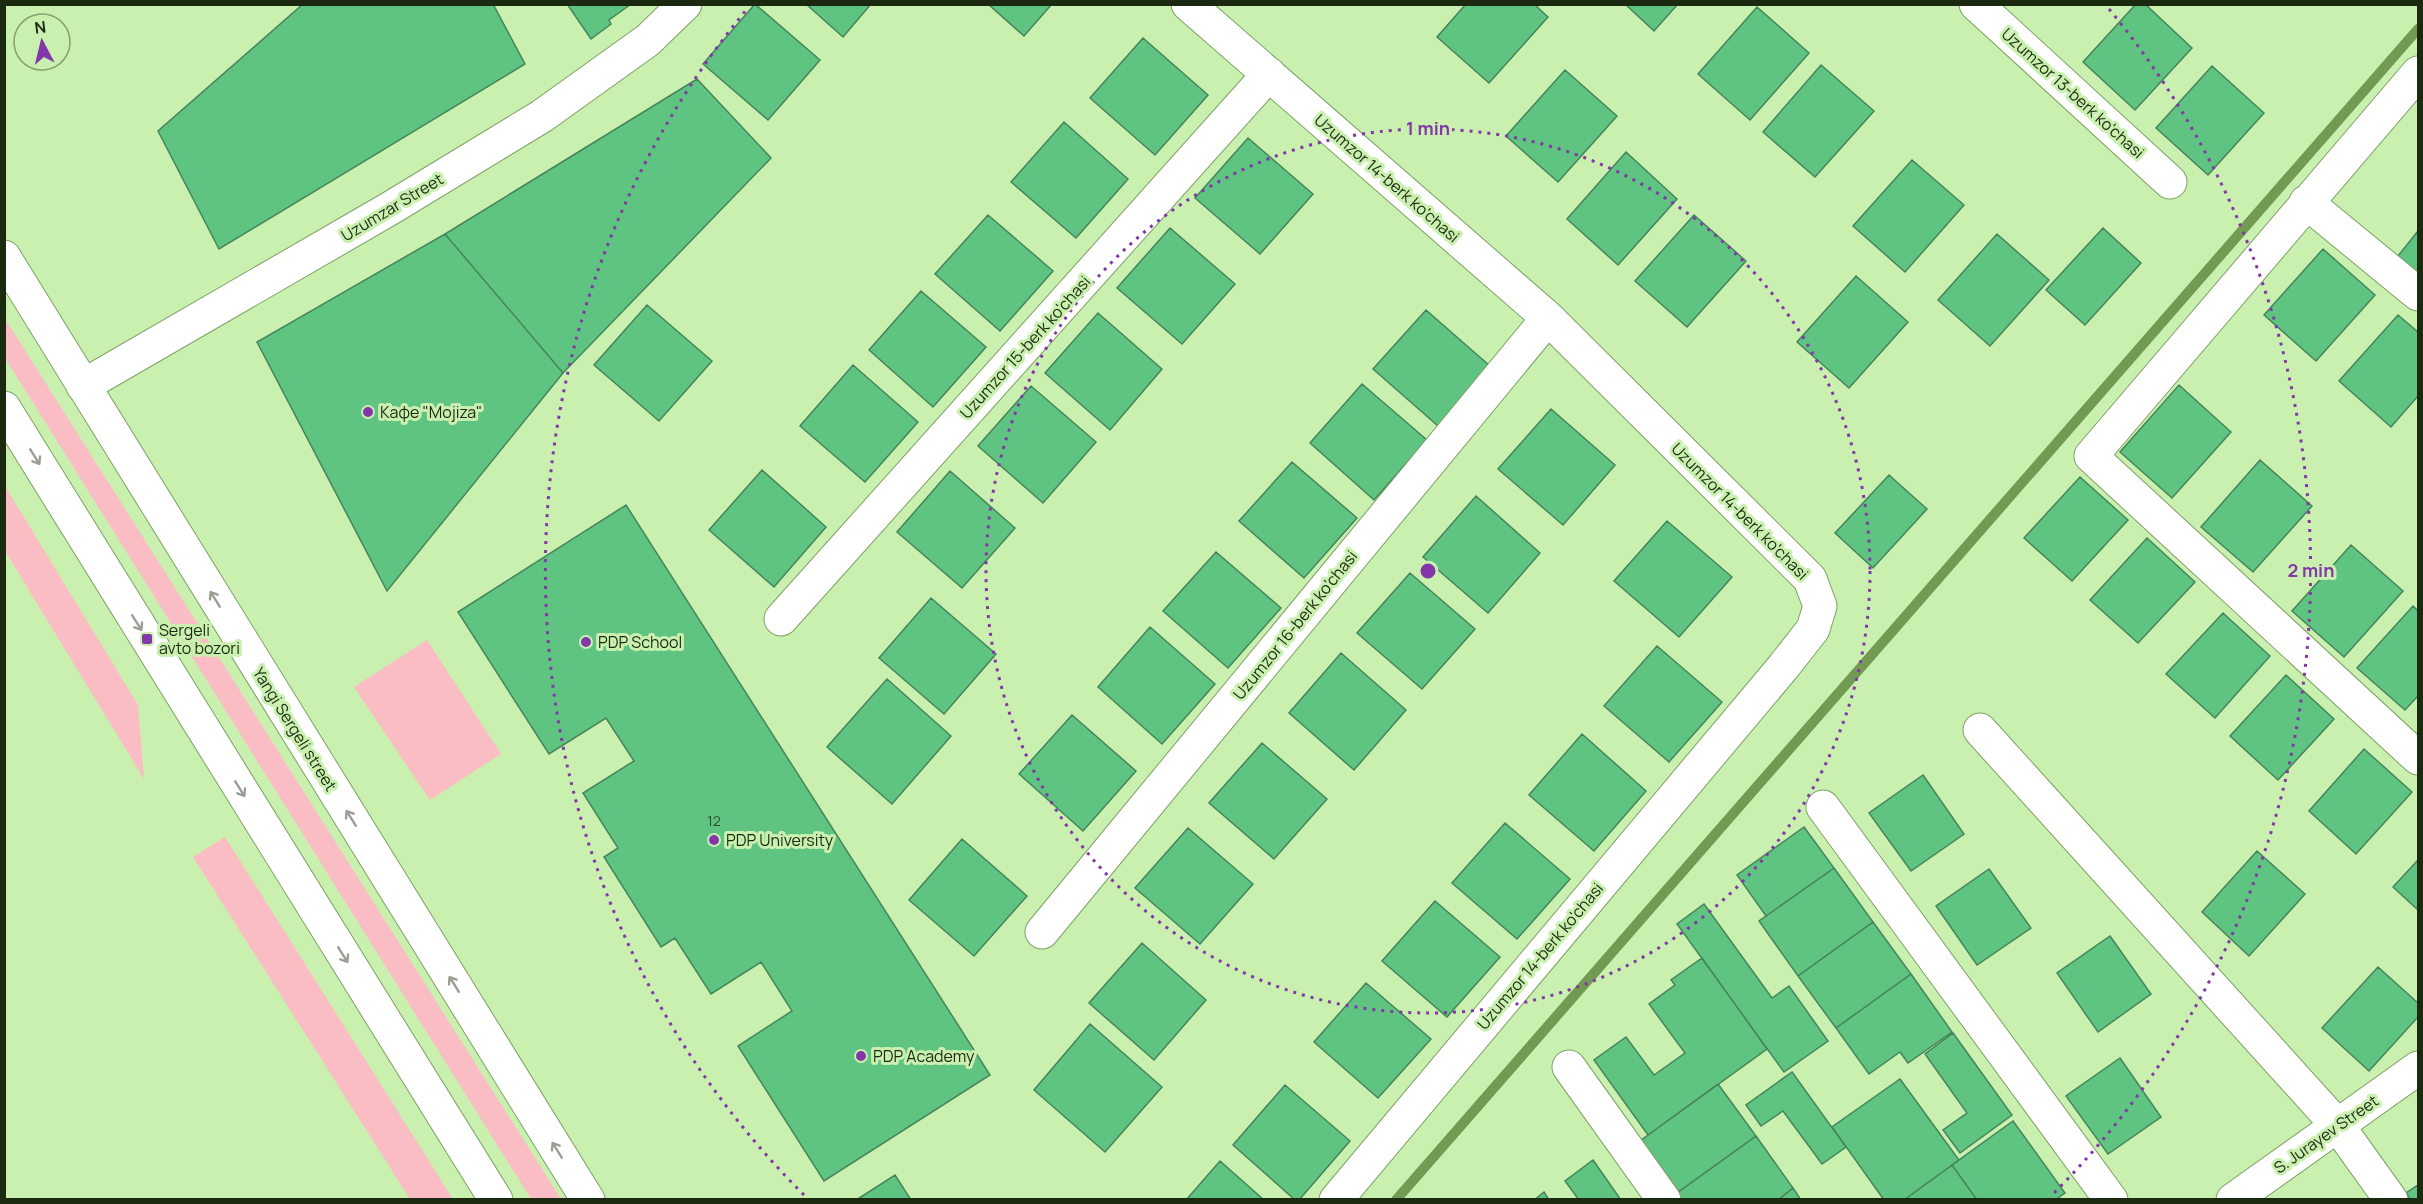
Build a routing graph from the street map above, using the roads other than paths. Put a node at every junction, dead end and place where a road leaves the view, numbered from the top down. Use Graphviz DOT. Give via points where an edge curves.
graph roads {
  1 [pos="685,4"];
  2 [pos="1188,4"];
  3 [pos="1976,4"];
  4 [pos="2418,73"];
  5 [pos="1269,74"];
  6 [pos="2170,182"];
  7 [pos="2306,202"];
  8 [pos="4,257"];
  9 [pos="2418,294"];
  10 [pos="1548,318"];
  11 [pos="83,386"];
  12 [pos="4,408"];
  13 [pos="781,620"];
  14 [pos="1980,730"];
  15 [pos="2418,758"];
  16 [pos="1823,807"];
  17 [pos="1042,932"];
  18 [pos="1569,1067"];
  19 [pos="2418,1068"];
  20 [pos="2338,1126"];
  21 [pos="496,1200"];
  22 [pos="588,1200"];
  23 [pos="1336,1200"];
  24 [pos="1664,1200"];
  25 [pos="2110,1200"];
  26 [pos="2233,1200"];
  27 [pos="2391,1200"];
  1 -- 11 [label="street, Uzumzar Street" via="648,40 542,116"];
  2 -- 5 [label="street, Uzumzor 14-berk ko'chasi"];
  3 -- 6 [label="street, Uzumzor 13-berk ko'chasi"];
  4 -- 7 [label="street"];
  5 -- 10 [label="street, Uzumzor 14-berk ko'chasi"];
  5 -- 13 [label="street, Uzumzor 15-berk ko'chasi"];
  7 -- 9 [label="street"];
  7 -- 15 [label="street" via="2091,456"];
  8 -- 11 [label="street, Yangi Sergeli street"];
  10 -- 17 [label="street, Uzumzor 16-berk ko'chasi"];
  10 -- 23 [label="street, Uzumzor 14-berk ko'chasi" via="1810,579 1820,606 1813,629 1784,666"];
  22 -- 11 [label="street, Yangi Sergeli street, one-way"];
  12 -- 21 [label="street, one-way"];
  14 -- 20 [label="street"];
  16 -- 25 [label="street"];
  18 -- 24 [label="street"];
  19 -- 20 [label="street, S. Jurayev Street"];
  20 -- 26 [label="street, S. Jurayev Street"];
  20 -- 27 [label="street"];
}
